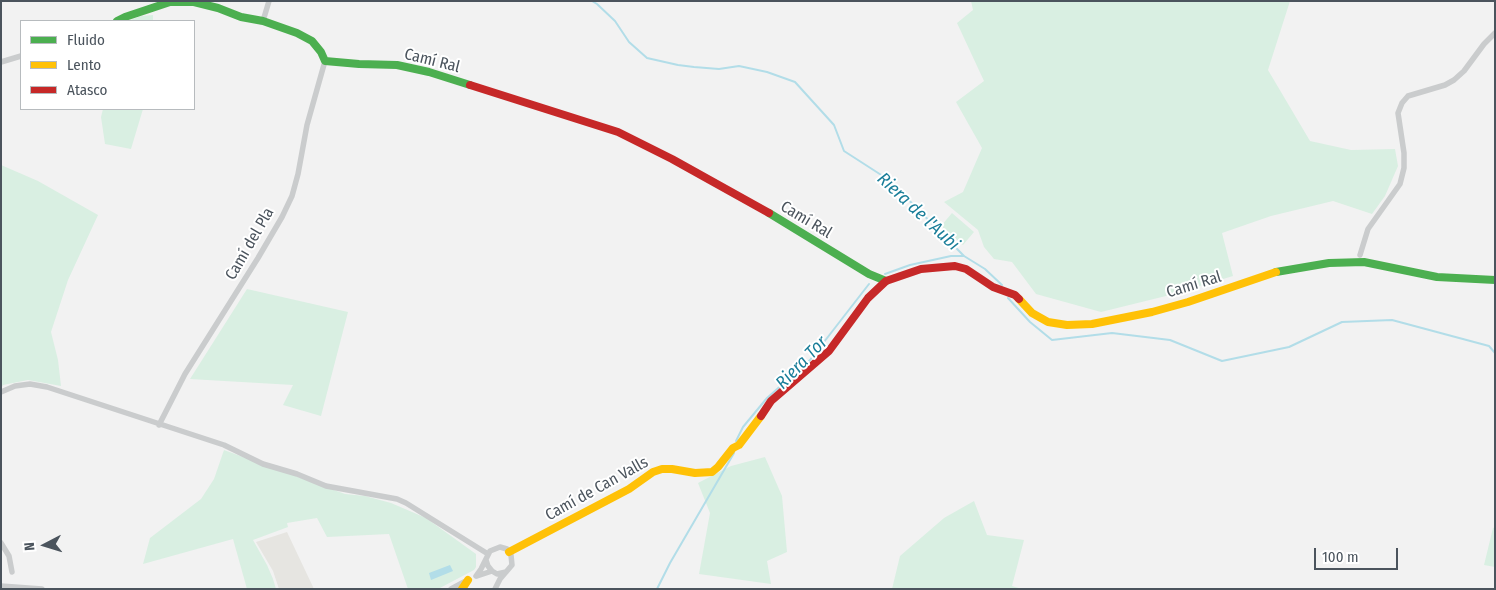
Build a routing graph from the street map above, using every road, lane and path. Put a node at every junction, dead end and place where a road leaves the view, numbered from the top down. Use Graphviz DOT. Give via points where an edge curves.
graph roads {
  1 [pos="269,1"];
  2 [pos="119,20"];
  3 [pos="264,21"];
  4 [pos="1495,32"];
  5 [pos="20,56"];
  6 [pos="325,61"];
  7 [pos="1,62"];
  8 [pos="1360,256"];
  9 [pos="1495,280"];
  10 [pos="886,281"];
  11 [pos="1,392"];
  12 [pos="159,424"];
  13 [pos="1,543"];
  14 [pos="510,552"];
  15 [pos="488,554"];
  16 [pos="486,560"];
  17 [pos="12,572"];
  18 [pos="493,572"];
  19 [pos="506,572"];
  20 [pos="472,578"];
  21 [pos="1,586"];
  22 [pos="42,589"];
  23 [pos="451,589"];
  24 [pos="462,589"];
  25 [pos="495,589"];
  1 -- 3 [label="street"];
  2 -- 3 [label="main road" via="170,2 194,2"];
  3 -- 6 [label="main road" via="312,41"];
  4 -- 8 [label="street" via="1454,80 1408,96 1402,103 1398,113 1404,153 1400,184 1368,229"];
  5 -- 7 [label="street"];
  6 -- 10 [label="main road, Camí Ral" via="397,65 429,72 618,132 725,188"];
  6 -- 12 [label="street, Camí del Pla" via="292,196 258,258 185,374"];
  9 -- 10 [label="main road, Camí Ral" via="1437,277 1364,262 1329,264 1276,272 1152,312 1092,324 1048,322 1032,313 1015,295 955,266 921,269"];
  10 -- 14 [label="main road, Camí de Can Valls" via="868,298 829,351 771,401 744,439 712,472 662,469 653,472 630,489"];
  11 -- 12 [label="street" via="30,384 47,387"];
  12 -- 15 [label="street" via="224,445 263,464 326,486 397,499"];
  13 -- 17 [label="street" via="9,556"];
  14 -- 15 [label="street" via="500,547"];
  14 -- 19 [label="street" via="513,562"];
  15 -- 16 [label="street"];
  16 -- 18 [label="street"];
  16 -- 20 [label="street"];
  18 -- 19 [label="street"];
  18 -- 20 [label="street"];
  18 -- 25 [label="street"];
  19 -- 25 [label="street"];
  20 -- 23 [label="street"];
  20 -- 24 [label="main road"];
  21 -- 22 [label="street"];
}
